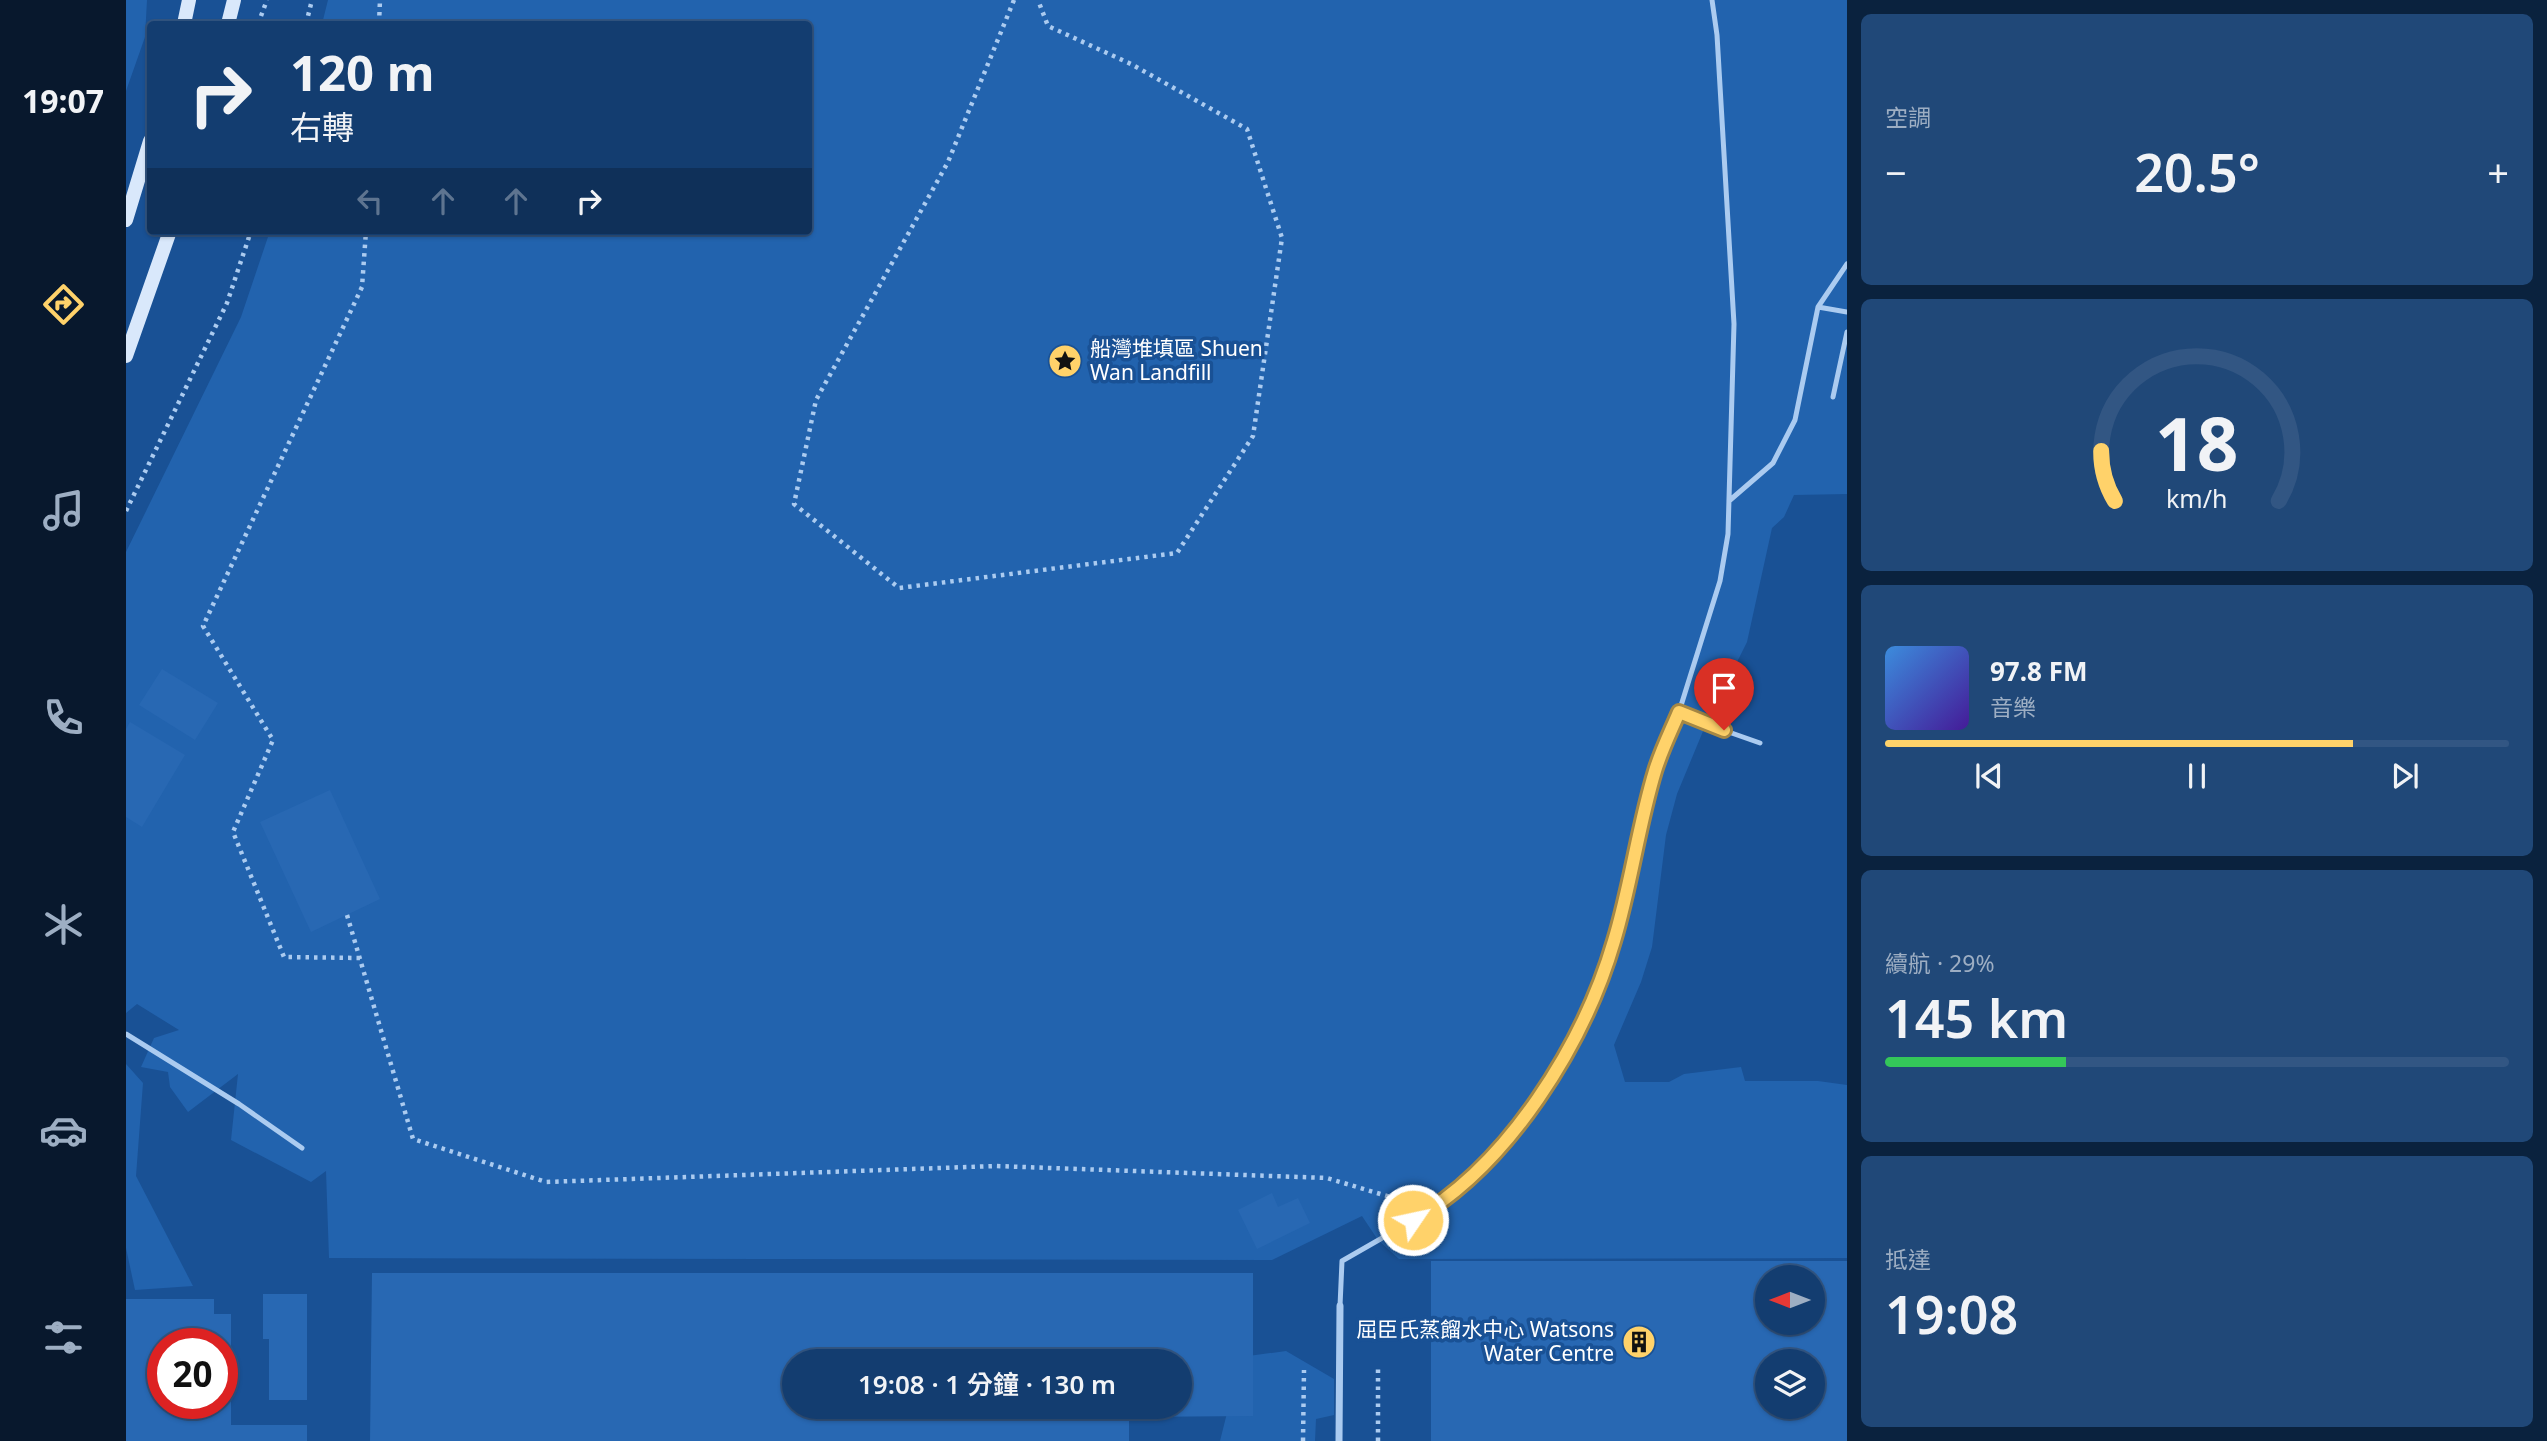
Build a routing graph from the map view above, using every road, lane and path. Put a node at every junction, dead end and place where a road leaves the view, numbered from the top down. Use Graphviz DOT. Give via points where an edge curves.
graph roads {
  1 [pos="189,0"];
  2 [pos="234,0"];
  3 [pos="267,0"];
  4 [pos="312,0"];
  5 [pos="380,0"];
  6 [pos="1014,0"];
  7 [pos="1038,0"];
  8 [pos="1712,0"];
  9 [pos="185,21"];
  10 [pos="229,21"];
  11 [pos="259,21"];
  12 [pos="307,21"];
  13 [pos="379,21"];
  14 [pos="147,151"];
  15 [pos="126,220"];
  16 [pos="169,235"];
  17 [pos="250,235"];
  18 [pos="366,235"];
  19 [pos="1847,264"];
  20 [pos="1818,307"];
  21 [pos="1847,312"];
  22 [pos="1847,332"];
  23 [pos="126,356"];
  24 [pos="1833,397"];
  25 [pos="1730,500"];
  26 [pos="126,511"];
  27 [pos="1679,712"];
  28 [pos="1760,743"];
  29 [pos="347,915"];
  30 [pos="360,958"];
  31 [pos="126,1034"];
  32 [pos="302,1148"];
  33 [pos="1431,1210"];
  34 [pos="1340,1306"];
  35 [pos="1378,1365"];
  36 [pos="1304,1370"];
  37 [pos="1303,1441"];
  38 [pos="1339,1441"];
  39 [pos="1378,1441"];
  1 -- 9 [label="main road"];
  2 -- 10 [label="main road"];
  3 -- 11 [label="path"];
  4 -- 12 [label="path"];
  5 -- 13 [label="path"];
  6 -- 7 [label="path" via="948,162 816,400 794,504 899,588 1177,553 1253,436 1282,238 1247,129 1131,64 1048,26"];
  8 -- 25 [label="lane" via="1734,324"];
  14 -- 15 [label="main road"];
  16 -- 23 [label="main road"];
  17 -- 26 [label="path" via="227,303"];
  18 -- 30 [label="path" via="362,287 203,626 273,740 233,832 284,957"];
  19 -- 20 [label="lane"];
  20 -- 21 [label="lane"];
  20 -- 25 [label="lane" via="1795,420 1773,463"];
  22 -- 24 [label="lane"];
  25 -- 27 [label="lane" via="1720,580"];
  27 -- 28 [label="lane"];
  27 -- 33 [label="lane" via="1656,769 1614,941 1584,1021 1541,1094 1495,1155"];
  29 -- 30 [label="path"];
  30 -- 33 [label="path" via="414,1139 546,1182 1010,1166 1327,1178"];
  31 -- 32 [label="lane"];
  33 -- 34 [label="lane" via="1342,1261"];
  34 -- 38 [label="street"];
  35 -- 39 [label="path"];
  36 -- 37 [label="path"];
}
